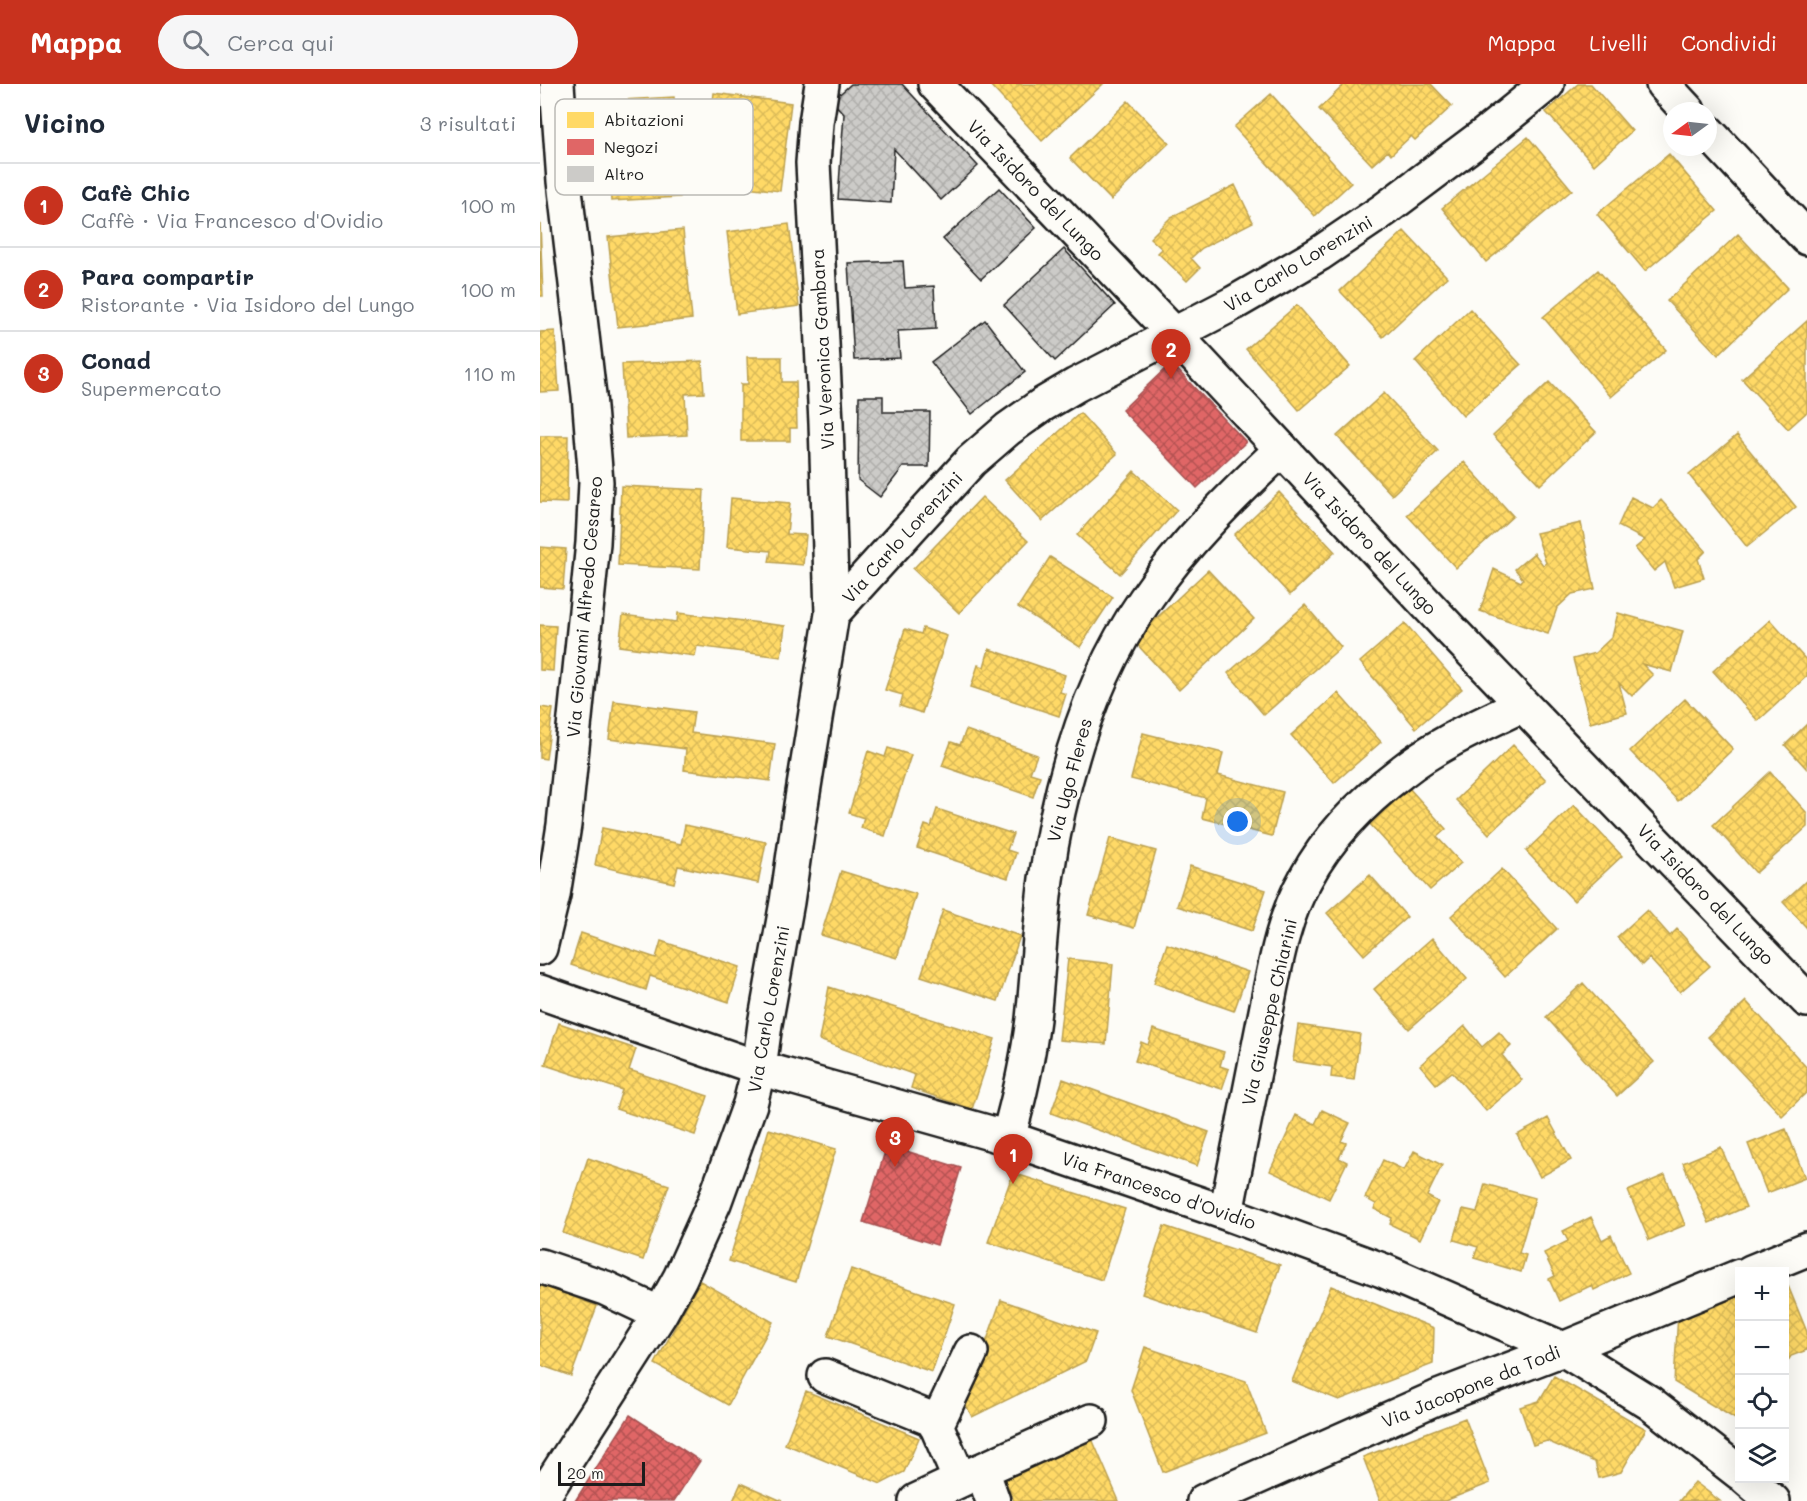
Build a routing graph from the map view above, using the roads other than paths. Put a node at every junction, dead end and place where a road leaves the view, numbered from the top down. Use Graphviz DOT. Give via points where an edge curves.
graph roads {
  1 [pos="557,84"];
  2 [pos="822,84"];
  3 [pos="935,84"];
  4 [pos="1547,84"];
  5 [pos="1663,84"];
  6 [pos="558,99"];
  7 [pos="1680,102"];
  8 [pos="1717,142"];
  9 [pos="566,195"];
  10 [pos="1807,238"];
  11 [pos="1175,335"];
  12 [pos="1282,449"];
  13 [pos="832,614"];
  14 [pos="1522,705"];
  15 [pos="540,948"];
  16 [pos="540,992"];
  17 [pos="1807,1000"];
  18 [pos="759,1068"];
  19 [pos="1008,1138"];
  20 [pos="1226,1213"];
  21 [pos="1807,1249"];
  22 [pos="540,1266"];
  23 [pos="1763,1267"];
  24 [pos="1735,1278"];
  25 [pos="660,1314"];
  26 [pos="1563,1349"];
  27 [pos="971,1352"];
  28 [pos="825,1376"];
  29 [pos="1091,1421"];
  30 [pos="936,1426"];
  31 [pos="1735,1469"];
  32 [pos="971,1475"];
  33 [pos="1751,1483"];
  34 [pos="540,1501"];
  35 [pos="916,1501"];
  36 [pos="993,1501"];
  37 [pos="1204,1501"];
  38 [pos="1773,1501"];
  1 -- 6 [label="street, Via Giovanni Alfredo Cesareo"];
  2 -- 13 [label="street, Via Veronica Gambara" via="813,163"];
  3 -- 11 [label="street, Via Isidoro del Lungo"];
  4 -- 11 [label="street, Via Carlo Lorenzini" via="1341,240"];
  5 -- 7 [label="street"];
  8 -- 10 [label="street"];
  9 -- 15 [label="street, Via Giovanni Alfredo Cesareo" via="596,482 563,836"];
  11 -- 12 [label="street, Via Isidoro del Lungo"];
  11 -- 13 [label="street, Via Carlo Lorenzini" via="1076,385 994,440"];
  12 -- 14 [label="street, Via Isidoro del Lungo"];
  12 -- 19 [label="street, Via Ugo Fleres" via="1212,518 1145,599 1112,655 1088,707 1056,817 1029,1047"];
  13 -- 18 [label="street, Via Carlo Lorenzini"];
  14 -- 17 [label="street, Via Isidoro del Lungo"];
  14 -- 20 [label="street, Via Giuseppe Chiarini" via="1405,769 1338,831 1305,878 1276,963"];
  16 -- 18 [label="street, Via Francesco d'Ovidio"];
  18 -- 19 [label="street, Via Francesco d'Ovidio"];
  18 -- 25 [label="street, Via Carlo Lorenzini" via="714,1203"];
  19 -- 20 [label="street, Via Francesco d'Ovidio"];
  20 -- 26 [label="street, Via Francesco d'Ovidio" via="1382,1269"];
  21 -- 23 [label="street"];
  22 -- 25 [label="street" via="604,1288"];
  24 -- 26 [label="street, Via Jacopone da Todi"];
  25 -- 34 [label="street, Via Carlo Lorenzini"];
  26 -- 31 [label="street, Via Francesco d'Ovidio" via="1650,1403"];
  26 -- 37 [label="street, Via Jacopone da Todi" via="1436,1398"];
  27 -- 30 [label="street"];
  28 -- 30 [label="street" via="934,1420"];
  29 -- 32 [label="street"];
  30 -- 32 [label="street"];
  32 -- 35 [label="street"];
  32 -- 36 [label="street"];
  33 -- 38 [label="street"];
}
